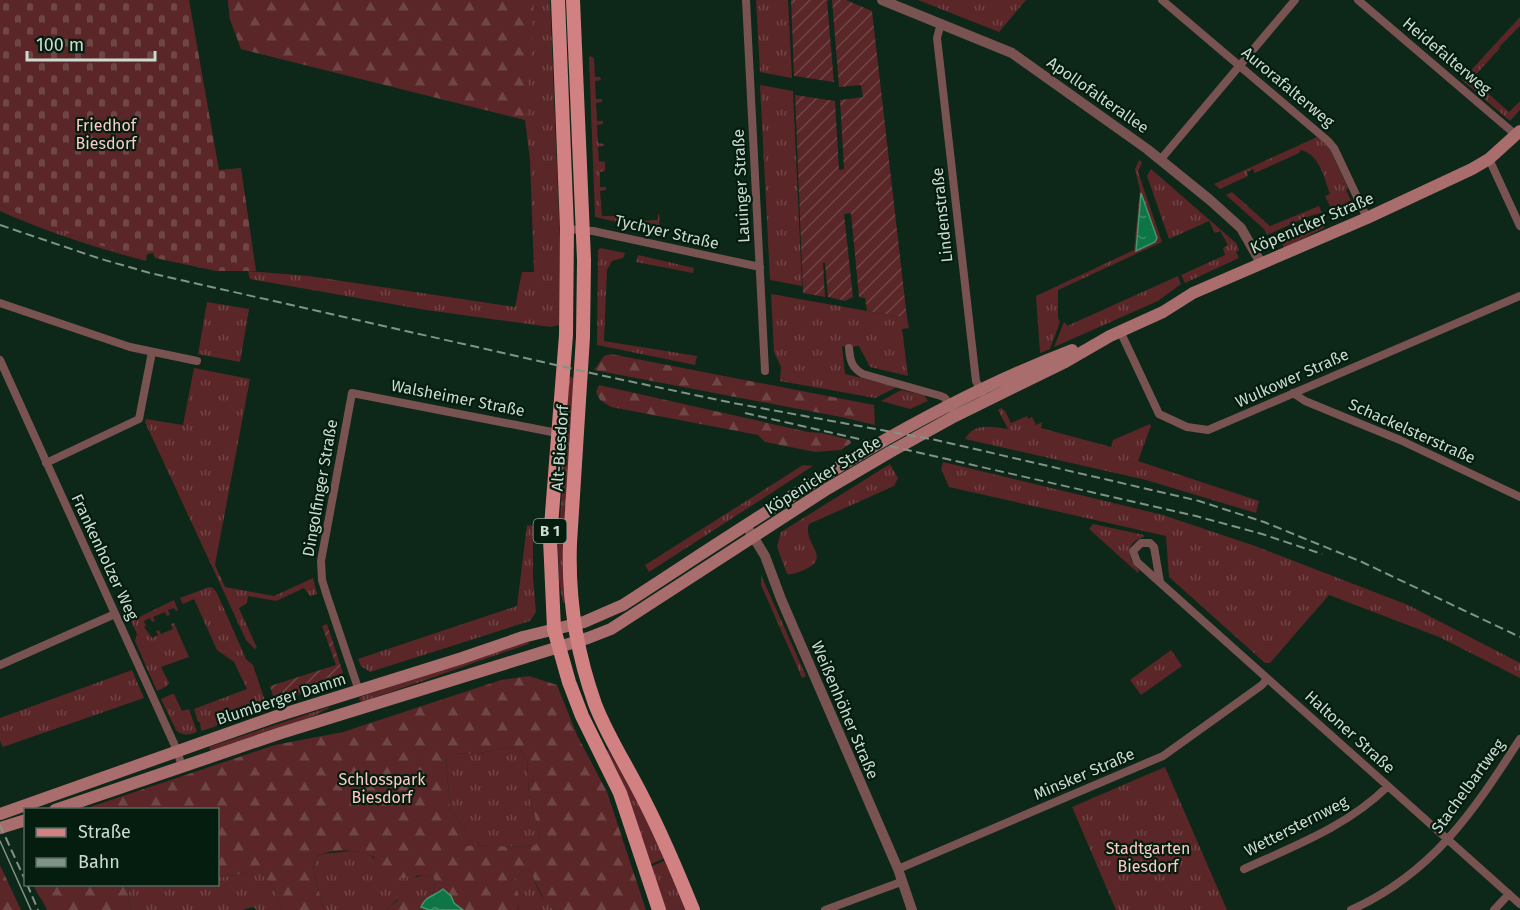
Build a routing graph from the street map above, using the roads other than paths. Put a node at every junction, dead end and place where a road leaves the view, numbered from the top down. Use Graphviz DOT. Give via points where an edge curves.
graph roads {
  1 [pos="558,0"];
  2 [pos="573,0"];
  3 [pos="747,0"];
  4 [pos="882,0"];
  5 [pos="1162,0"];
  6 [pos="1295,0"];
  7 [pos="1358,0"];
  8 [pos="941,23"];
  9 [pos="1239,66"];
  10 [pos="1518,133"];
  11 [pos="1161,159"];
  12 [pos="1489,159"];
  13 [pos="1367,218"];
  14 [pos="1520,226"];
  15 [pos="567,229"];
  16 [pos="584,229"];
  17 [pos="1261,263"];
  18 [pos="760,267"];
  19 [pos="1520,296"];
  20 [pos="0,303"];
  21 [pos="1115,333"];
  22 [pos="849,348"];
  23 [pos="152,352"];
  24 [pos="0,360"];
  25 [pos="197,361"];
  26 [pos="765,371"];
  27 [pos="352,393"];
  28 [pos="1293,393"];
  29 [pos="983,396"];
  30 [pos="952,411"];
  31 [pos="557,433"];
  32 [pos="46,463"];
  33 [pos="1520,497"];
  34 [pos="746,525"];
  35 [pos="754,537"];
  36 [pos="1160,582"];
  37 [pos="115,614"];
  38 [pos="575,624"];
  39 [pos="554,629"];
  40 [pos="578,641"];
  41 [pos="558,647"];
  42 [pos="0,665"];
  43 [pos="1268,679"];
  44 [pos="359,691"];
  45 [pos="323,721"];
  46 [pos="1520,739"];
  47 [pos="177,751"];
  48 [pos="182,766"];
  49 [pos="1388,786"];
  50 [pos="61,808"];
  51 [pos="4,812"];
  52 [pos="20,821"];
  53 [pos="0,828"];
  54 [pos="1448,840"];
  55 [pos="898,869"];
  56 [pos="1244,869"];
  57 [pos="901,882"];
  58 [pos="1509,894"];
  59 [pos="1520,904"];
  60 [pos="659,910"];
  61 [pos="693,910"];
  62 [pos="825,910"];
  63 [pos="912,910"];
  64 [pos="1351,910"];
  65 [pos="1494,910"];
  1 -- 15 [label="main road, Alt-Biesdorf / B 1"];
  2 -- 16 [label="main road, Alt-Biesdorf / B 1"];
  3 -- 18 [label="street, Lauinger Straße"];
  4 -- 8 [label="street, Apollofalterallee"];
  5 -- 9 [label="street, Aurorafalterweg"];
  6 -- 9 [label="street"];
  7 -- 10 [label="street, Heidefalterweg"];
  8 -- 11 [label="street, Apollofalterallee" via="1012,53"];
  8 -- 29 [label="street, Lindenstraße" via="937,38 940,68 976,381"];
  9 -- 11 [label="street"];
  9 -- 13 [label="street, Aurorafalterweg" via="1334,148"];
  10 -- 12 [label="main road, Köpenicker Straße"];
  11 -- 17 [label="street, Apollofalterallee" via="1241,228"];
  12 -- 13 [label="main road, Köpenicker Straße"];
  12 -- 14 [label="street"];
  13 -- 17 [label="main road, Köpenicker Straße"];
  15 -- 16 [label="street, Tychyer Straße"];
  15 -- 31 [label="main road, Alt-Biesdorf / B 1" via="566,335"];
  16 -- 18 [label="street, Tychyer Straße"];
  16 -- 38 [label="main road, Alt-Biesdorf / B 1" via="583,337 569,566"];
  17 -- 21 [label="main road, Köpenicker Straße"];
  18 -- 26 [label="street, Lauinger Straße"];
  19 -- 28 [label="street, Wulkower Straße"];
  20 -- 23 [label="street" via="104,340"];
  21 -- 28 [label="street, Wulkower Straße" via="1159,414 1187,427 1215,429"];
  21 -- 29 [label="main road, Köpenicker Straße" via="1050,359"];
  22 -- 30 [label="street" via="855,370 941,396"];
  23 -- 25 [label="street"];
  23 -- 32 [label="street" via="140,419"];
  24 -- 32 [label="street, Frankenholzer Weg"];
  27 -- 31 [label="street, Walsheimer Straße"];
  27 -- 44 [label="street, Dingolfinger Straße" via="321,561 324,588"];
  28 -- 33 [label="street, Schackelsterstraße"];
  29 -- 30 [label="main road, Köpenicker Straße"];
  30 -- 34 [label="main road, Köpenicker Straße" via="894,433"];
  30 -- 35 [label="main road, Köpenicker Straße"];
  31 -- 39 [label="main road, Alt-Biesdorf / B 1" via="550,539"];
  32 -- 37 [label="street, Frankenholzer Weg"];
  34 -- 35 [label="street, Weißenhöher Straße"];
  34 -- 38 [label="main road, Köpenicker Straße" via="623,605"];
  35 -- 40 [label="main road, Köpenicker Straße" via="619,624"];
  35 -- 55 [label="street, Weißenhöher Straße"];
  36 -- 36 [label="street, Haltoner Straße" via="1137,562 1133,551 1141,543 1154,547"];
  36 -- 43 [label="street, Haltoner Straße"];
  37 -- 42 [label="street"];
  37 -- 47 [label="street, Frankenholzer Weg"];
  38 -- 39 [label="main road, Blumberger Damm"];
  38 -- 40 [label="main road, Alt-Biesdorf / B 1"];
  39 -- 41 [label="main road, Alt-Biesdorf / B 1"];
  39 -- 44 [label="main road, Blumberger Damm"];
  40 -- 41 [label="main road, Köpenicker Straße"];
  40 -- 61 [label="main road, Alt-Biesdorf / B 1" via="596,707 667,848"];
  41 -- 45 [label="main road, Blumberger Damm"];
  41 -- 60 [label="main road, Alt-Biesdorf / B 1" via="582,716 623,802"];
  43 -- 49 [label="street, Haltoner Straße"];
  43 -- 55 [label="street, Minsker Straße" via="1163,756"];
  44 -- 45 [label="main road" via="357,698"];
  44 -- 47 [label="main road, Blumberger Damm"];
  45 -- 48 [label="main road, Blumberger Damm"];
  46 -- 54 [label="street, Stachelbartweg"];
  47 -- 48 [label="street, Frankenholzer Weg"];
  47 -- 51 [label="main road, Blumberger Damm"];
  48 -- 50 [label="main road, Blumberger Damm"];
  49 -- 54 [label="street, Haltoner Straße"];
  49 -- 56 [label="street, Wettersternweg" via="1336,825"];
  52 -- 53 [label="main road"];
  54 -- 58 [label="street, Haltoner Straße"];
  54 -- 64 [label="street, Stachelbartweg" via="1408,876"];
  55 -- 57 [label="street, Weißenhöher Straße"];
  57 -- 62 [label="street"];
  57 -- 63 [label="street, Weißenhöher Straße"];
  58 -- 59 [label="street, Haltoner Straße"];
  58 -- 65 [label="street"];
}
